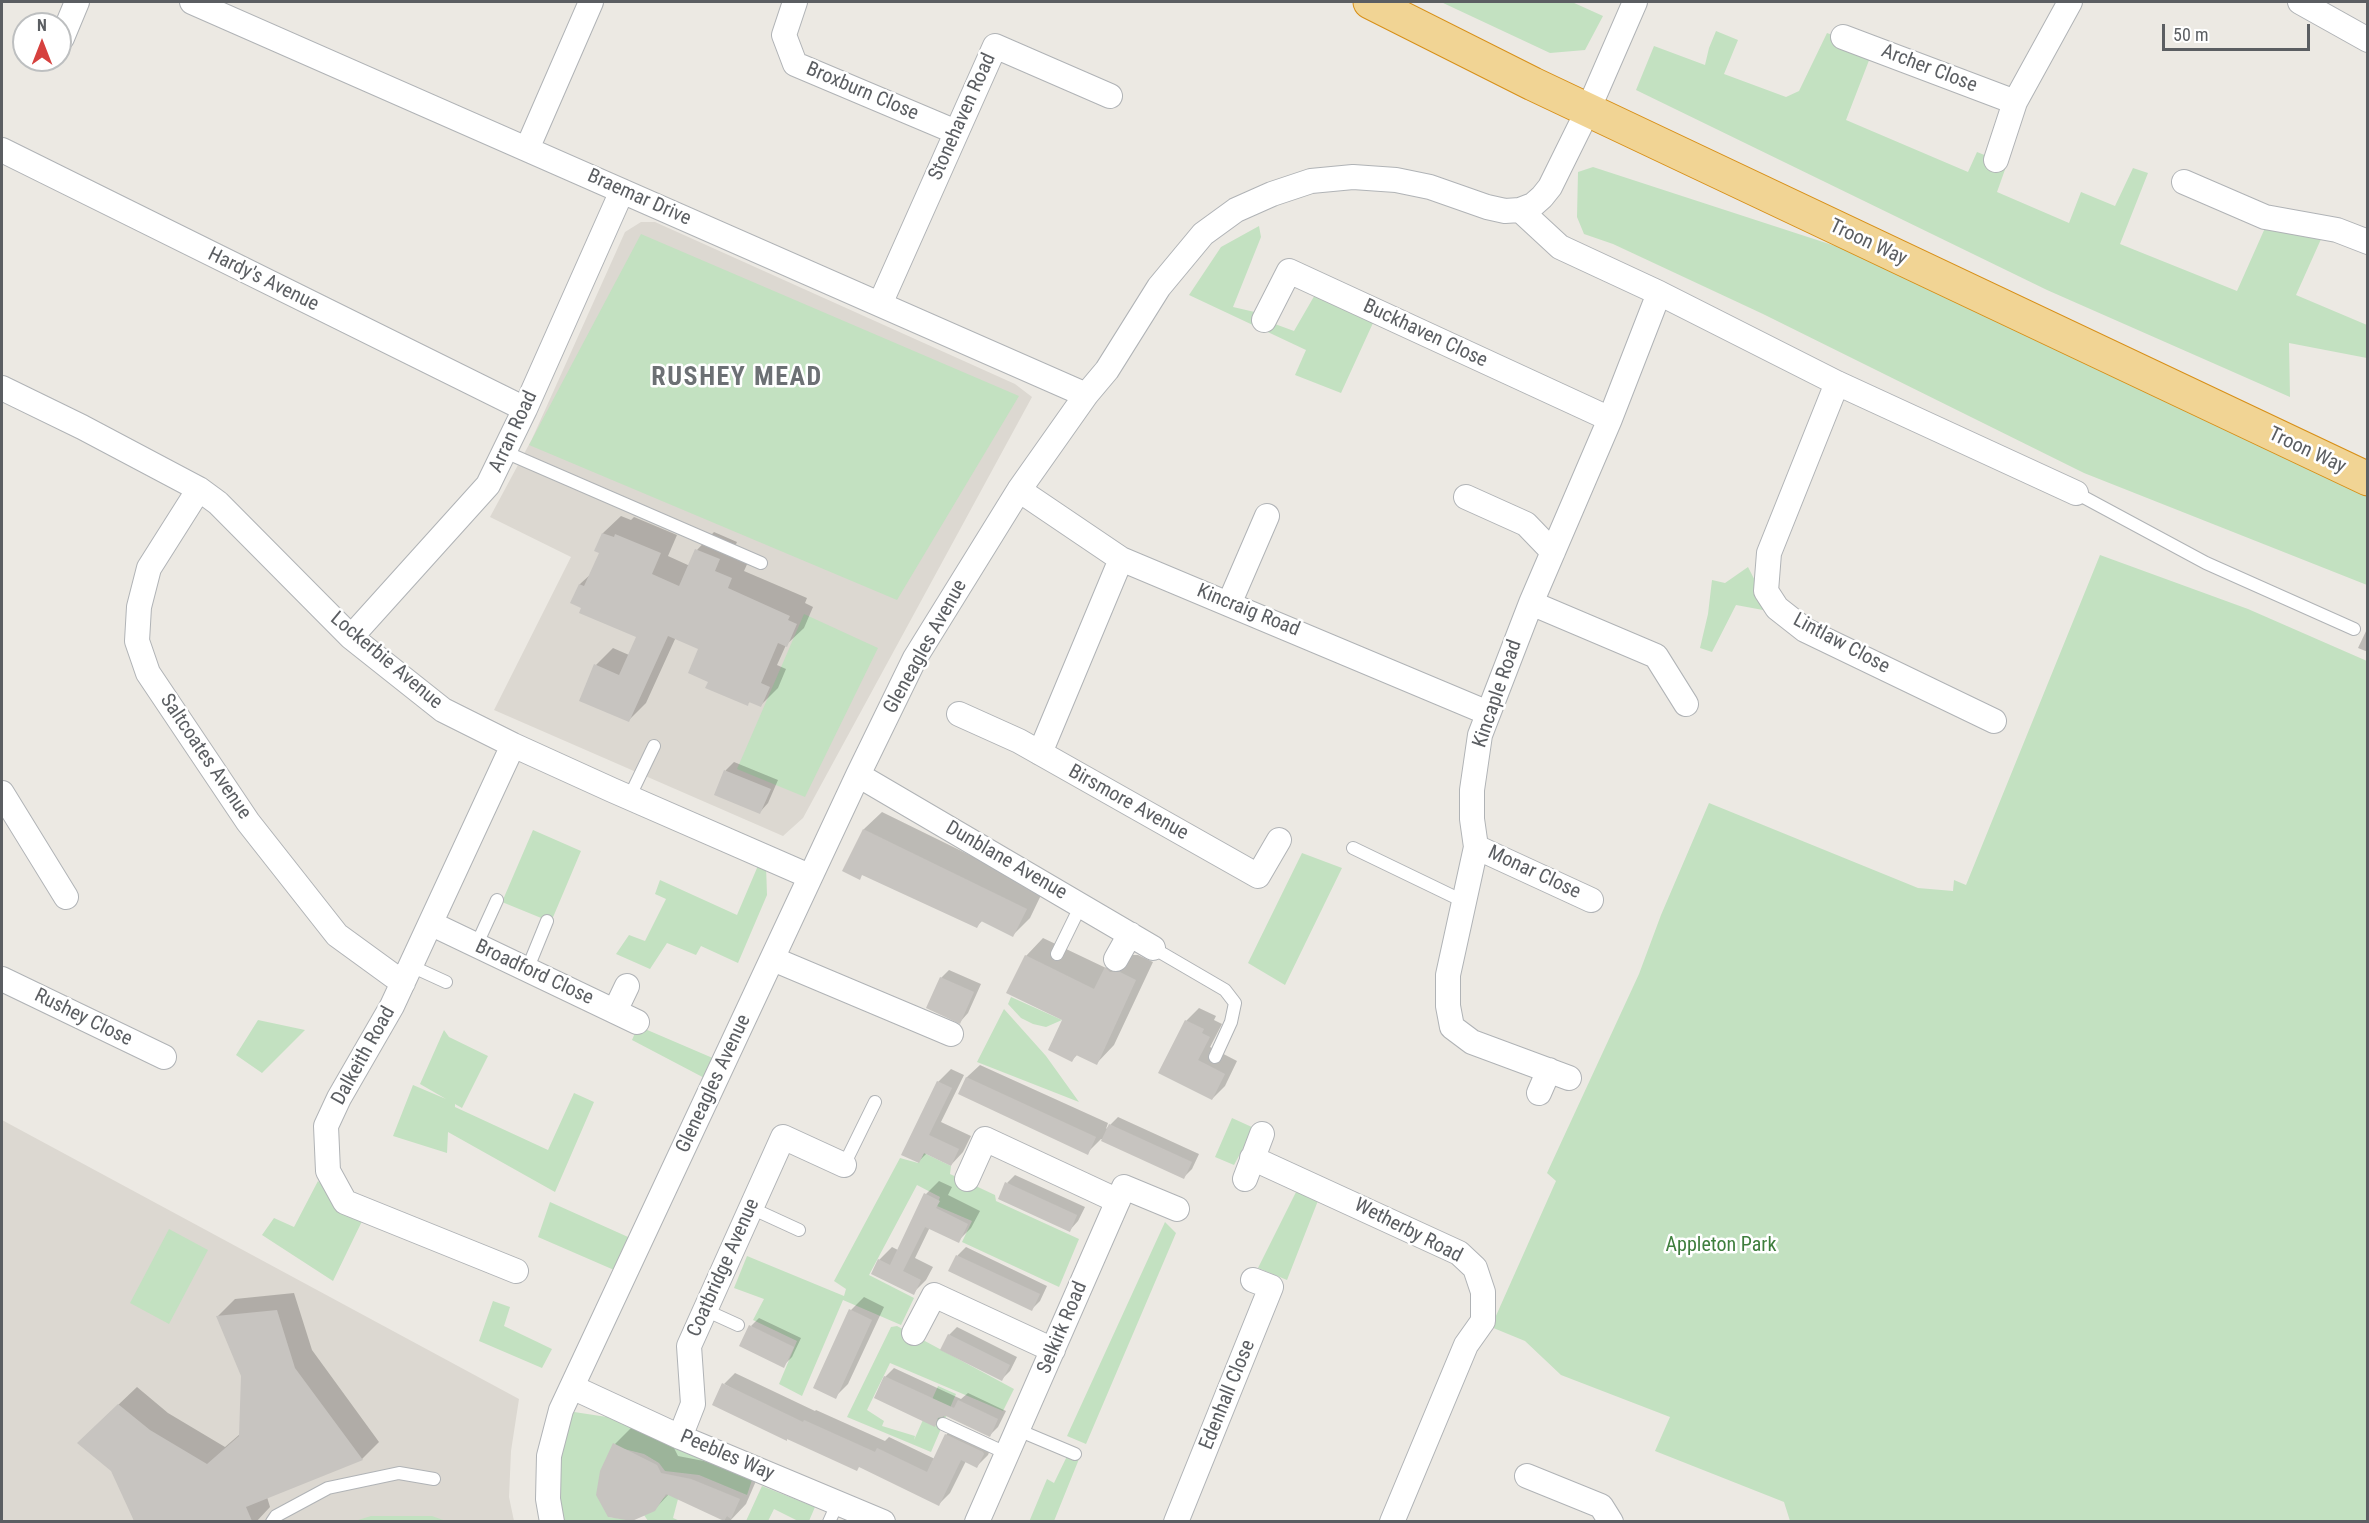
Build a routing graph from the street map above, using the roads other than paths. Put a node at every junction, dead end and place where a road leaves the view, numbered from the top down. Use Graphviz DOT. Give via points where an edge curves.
graph roads {
  1 [pos="192,2"];
  2 [pos="591,2"];
  3 [pos="795,2"];
  4 [pos="1371,2"];
  5 [pos="1635,2"];
  6 [pos="2070,2"];
  7 [pos="2300,2"];
  8 [pos="1843,37"];
  9 [pos="2367,39"];
  10 [pos="1110,96"];
  11 [pos="2015,102"];
  12 [pos="1588,110"];
  13 [pos="956,132"];
  14 [pos="527,149"];
  15 [pos="2,150"];
  16 [pos="1996,160"];
  17 [pos="2184,182"];
  18 [pos="622,191"];
  19 [pos="1520,210"];
  20 [pos="2367,242"];
  21 [pos="1659,293"];
  22 [pos="880,304"];
  23 [pos="1264,320"];
  24 [pos="1837,383"];
  25 [pos="2,388"];
  26 [pos="1086,395"];
  27 [pos="525,409"];
  28 [pos="1610,419"];
  29 [pos="505,452"];
  30 [pos="2367,479"];
  31 [pos="199,489"];
  32 [pos="1018,490"];
  33 [pos="2076,493"];
  34 [pos="1466,497"];
  35 [pos="1267,516"];
  36 [pos="1553,552"];
  37 [pos="1121,559"];
  38 [pos="761,563"];
  39 [pos="1531,603"];
  40 [pos="1229,604"];
  41 [pos="2354,629"];
  42 [pos="351,637"];
  43 [pos="1686,704"];
  44 [pos="1488,713"];
  45 [pos="960,714"];
  46 [pos="1994,721"];
  47 [pos="513,745"];
  48 [pos="654,746"];
  49 [pos="1040,753"];
  50 [pos="858,775"];
  51 [pos="2,793"];
  52 [pos="629,798"];
  53 [pos="1279,840"];
  54 [pos="1476,847"];
  55 [pos="1353,848"];
  56 [pos="809,876"];
  57 [pos="66,897"];
  58 [pos="497,900"];
  59 [pos="1591,900"];
  60 [pos="1465,902"];
  61 [pos="1081,905"];
  62 [pos="547,921"];
  63 [pos="432,924"];
  64 [pos="1130,934"];
  65 [pos="476,946"];
  66 [pos="1153,948"];
  67 [pos="1057,954"];
  68 [pos="773,959"];
  69 [pos="1116,959"];
  70 [pos="527,970"];
  71 [pos="407,975"];
  72 [pos="2,979"];
  73 [pos="446,982"];
  74 [pos="627,986"];
  75 [pos="615,1011"];
  76 [pos="637,1022"];
  77 [pos="951,1034"];
  78 [pos="164,1057"];
  79 [pos="1215,1057"];
  80 [pos="1539,1093"];
  81 [pos="875,1102"];
  82 [pos="1262,1134"];
  83 [pos="844,1165"];
  84 [pos="967,1179"];
  85 [pos="1118,1201"];
  86 [pos="751,1208"];
  87 [pos="1177,1209"];
  88 [pos="799,1230"];
  89 [pos="516,1271"];
  90 [pos="1270,1287"];
  91 [pos="705,1310"];
  92 [pos="738,1325"];
  93 [pos="914,1333"];
  94 [pos="1053,1350"];
  95 [pos="572,1387"];
  96 [pos="943,1424"];
  97 [pos="1018,1430"];
  98 [pos="680,1437"];
  99 [pos="1008,1454"];
  100 [pos="1075,1454"];
  101 [pos="1527,1476"];
  102 [pos="434,1479"];
  103 [pos="833,1511"];
  104 [pos="272,1521"];
  105 [pos="552,1521"];
  106 [pos="883,1521"];
  107 [pos="977,1521"];
  108 [pos="1176,1521"];
  109 [pos="1392,1521"];
  110 [pos="1611,1521"];
  1 -- 14 [label="street, Braemar Drive"];
  2 -- 14 [label="street"];
  3 -- 13 [label="street, Broxburn Close" via="784,35 795,64"];
  4 -- 12 [label="highway, Troon Way"];
  5 -- 12 [label="street"];
  6 -- 11 [label="street"];
  7 -- 9 [label="street"];
  8 -- 11 [label="street, Archer Close"];
  10 -- 13 [label="street, Stonehaven Road" via="995,46"];
  11 -- 16 [label="street"];
  12 -- 19 [label="street" via="1542,197"];
  12 -- 30 [label="highway, Troon Way"];
  13 -- 22 [label="street, Stonehaven Road"];
  14 -- 18 [label="street, Braemar Drive"];
  15 -- 27 [label="street, Hardy's Avenue"];
  17 -- 20 [label="street" via="2265,217 2337,230"];
  18 -- 22 [label="street, Braemar Drive"];
  18 -- 27 [label="street, Arran Road"];
  19 -- 21 [label="street" via="1560,247"];
  19 -- 26 [label="street, Gleneagles Avenue" via="1486,207 1430,187 1396,180 1353,177 1311,181 1272,194 1236,210 1203,234 1159,287 1107,370"];
  21 -- 24 [label="street"];
  21 -- 28 [label="street, Kincaple Road"];
  22 -- 26 [label="street, Braemar Drive"];
  23 -- 28 [label="street, Buckhaven Close" via="1289,271"];
  24 -- 33 [label="street"];
  24 -- 46 [label="street, Lintlaw Close" via="1769,553 1766,591 1777,608 1805,630"];
  25 -- 31 [label="street, Lockerbie Avenue"];
  26 -- 32 [label="street, Gleneagles Avenue"];
  27 -- 29 [label="street, Arran Road"];
  28 -- 36 [label="street, Kincaple Road"];
  29 -- 38 [label="lane"];
  29 -- 42 [label="street, Arran Road" via="488,485"];
  31 -- 42 [label="street, Lockerbie Avenue" via="218,503"];
  31 -- 71 [label="street, Saltcoates Avenue" via="149,568 139,608 137,641 148,673 248,822 337,935"];
  32 -- 37 [label="street, Kincraig Road"];
  32 -- 50 [label="street, Gleneagles Avenue" via="915,657"];
  33 -- 41 [label="lane" via="2206,563"];
  34 -- 36 [label="street" via="1526,524"];
  35 -- 40 [label="street"];
  36 -- 39 [label="street, Kincaple Road"];
  37 -- 40 [label="street, Kincraig Road"];
  37 -- 49 [label="street"];
  39 -- 43 [label="street" via="1656,656"];
  39 -- 44 [label="street, Kincaple Road"];
  40 -- 44 [label="street, Kincraig Road"];
  42 -- 47 [label="street, Lockerbie Avenue" via="443,710"];
  44 -- 54 [label="street, Kincaple Road" via="1480,735 1472,790"];
  45 -- 49 [label="street, Birsmore Avenue"];
  47 -- 52 [label="street, Lockerbie Avenue"];
  47 -- 63 [label="street, Dalkeith Road"];
  48 -- 52 [label="lane"];
  49 -- 53 [label="street, Birsmore Avenue" via="1258,876"];
  50 -- 56 [label="street, Gleneagles Avenue"];
  50 -- 61 [label="street, Dunblane Avenue"];
  51 -- 57 [label="street"];
  52 -- 56 [label="street, Lockerbie Avenue"];
  54 -- 59 [label="street, Monar Close"];
  54 -- 60 [label="street, Kincaple Road"];
  55 -- 60 [label="lane"];
  56 -- 68 [label="street, Gleneagles Avenue"];
  58 -- 65 [label="lane"];
  60 -- 80 [label="street, Kincaple Road" via="1448,975 1452,1027 1472,1042 1559,1074"];
  61 -- 64 [label="street, Dunblane Avenue"];
  61 -- 67 [label="lane"];
  62 -- 70 [label="lane"];
  63 -- 65 [label="street, Broadford Close"];
  63 -- 71 [label="street, Dalkeith Road"];
  64 -- 66 [label="street, Dunblane Avenue"];
  64 -- 69 [label="street"];
  65 -- 70 [label="street, Broadford Close"];
  66 -- 79 [label="lane" via="1225,990 1235,1003 1231,1023"];
  68 -- 77 [label="street"];
  68 -- 95 [label="street, Gleneagles Avenue"];
  70 -- 75 [label="street, Broadford Close"];
  71 -- 73 [label="lane"];
  71 -- 89 [label="street, Dalkeith Road" via="326,1126 328,1171 345,1202"];
  72 -- 78 [label="street, Rushey Close"];
  74 -- 75 [label="street"];
  75 -- 76 [label="street, Broadford Close"];
  81 -- 83 [label="lane"];
  82 -- 109 [label="street, Wetherby Road" via="1248,1169 1459,1253 1475,1268 1483,1292 1483,1321 1466,1345"];
  83 -- 86 [label="street, Coatbridge Avenue" via="783,1137"];
  84 -- 85 [label="street" via="985,1139"];
  85 -- 87 [label="street" via="1124,1187"];
  85 -- 94 [label="street, Selkirk Road"];
  86 -- 88 [label="lane"];
  86 -- 91 [label="street, Coatbridge Avenue"];
  90 -- 108 [label="street, Edenhall Close"];
  91 -- 92 [label="lane"];
  91 -- 98 [label="street, Coatbridge Avenue" via="689,1346 693,1404"];
  93 -- 94 [label="street" via="934,1295"];
  94 -- 97 [label="street, Selkirk Road"];
  95 -- 98 [label="street, Peebles Way"];
  95 -- 105 [label="street, Gleneagles Avenue" via="561,1410 549,1456"];
  96 -- 99 [label="lane"];
  97 -- 99 [label="street, Selkirk Road"];
  97 -- 100 [label="lane"];
  98 -- 103 [label="street, Peebles Way"];
  99 -- 107 [label="street, Selkirk Road"];
  101 -- 110 [label="street" via="1601,1506"];
  102 -- 104 [label="lane" via="399,1473 328,1488"];
  103 -- 106 [label="street, Peebles Way"];
}
